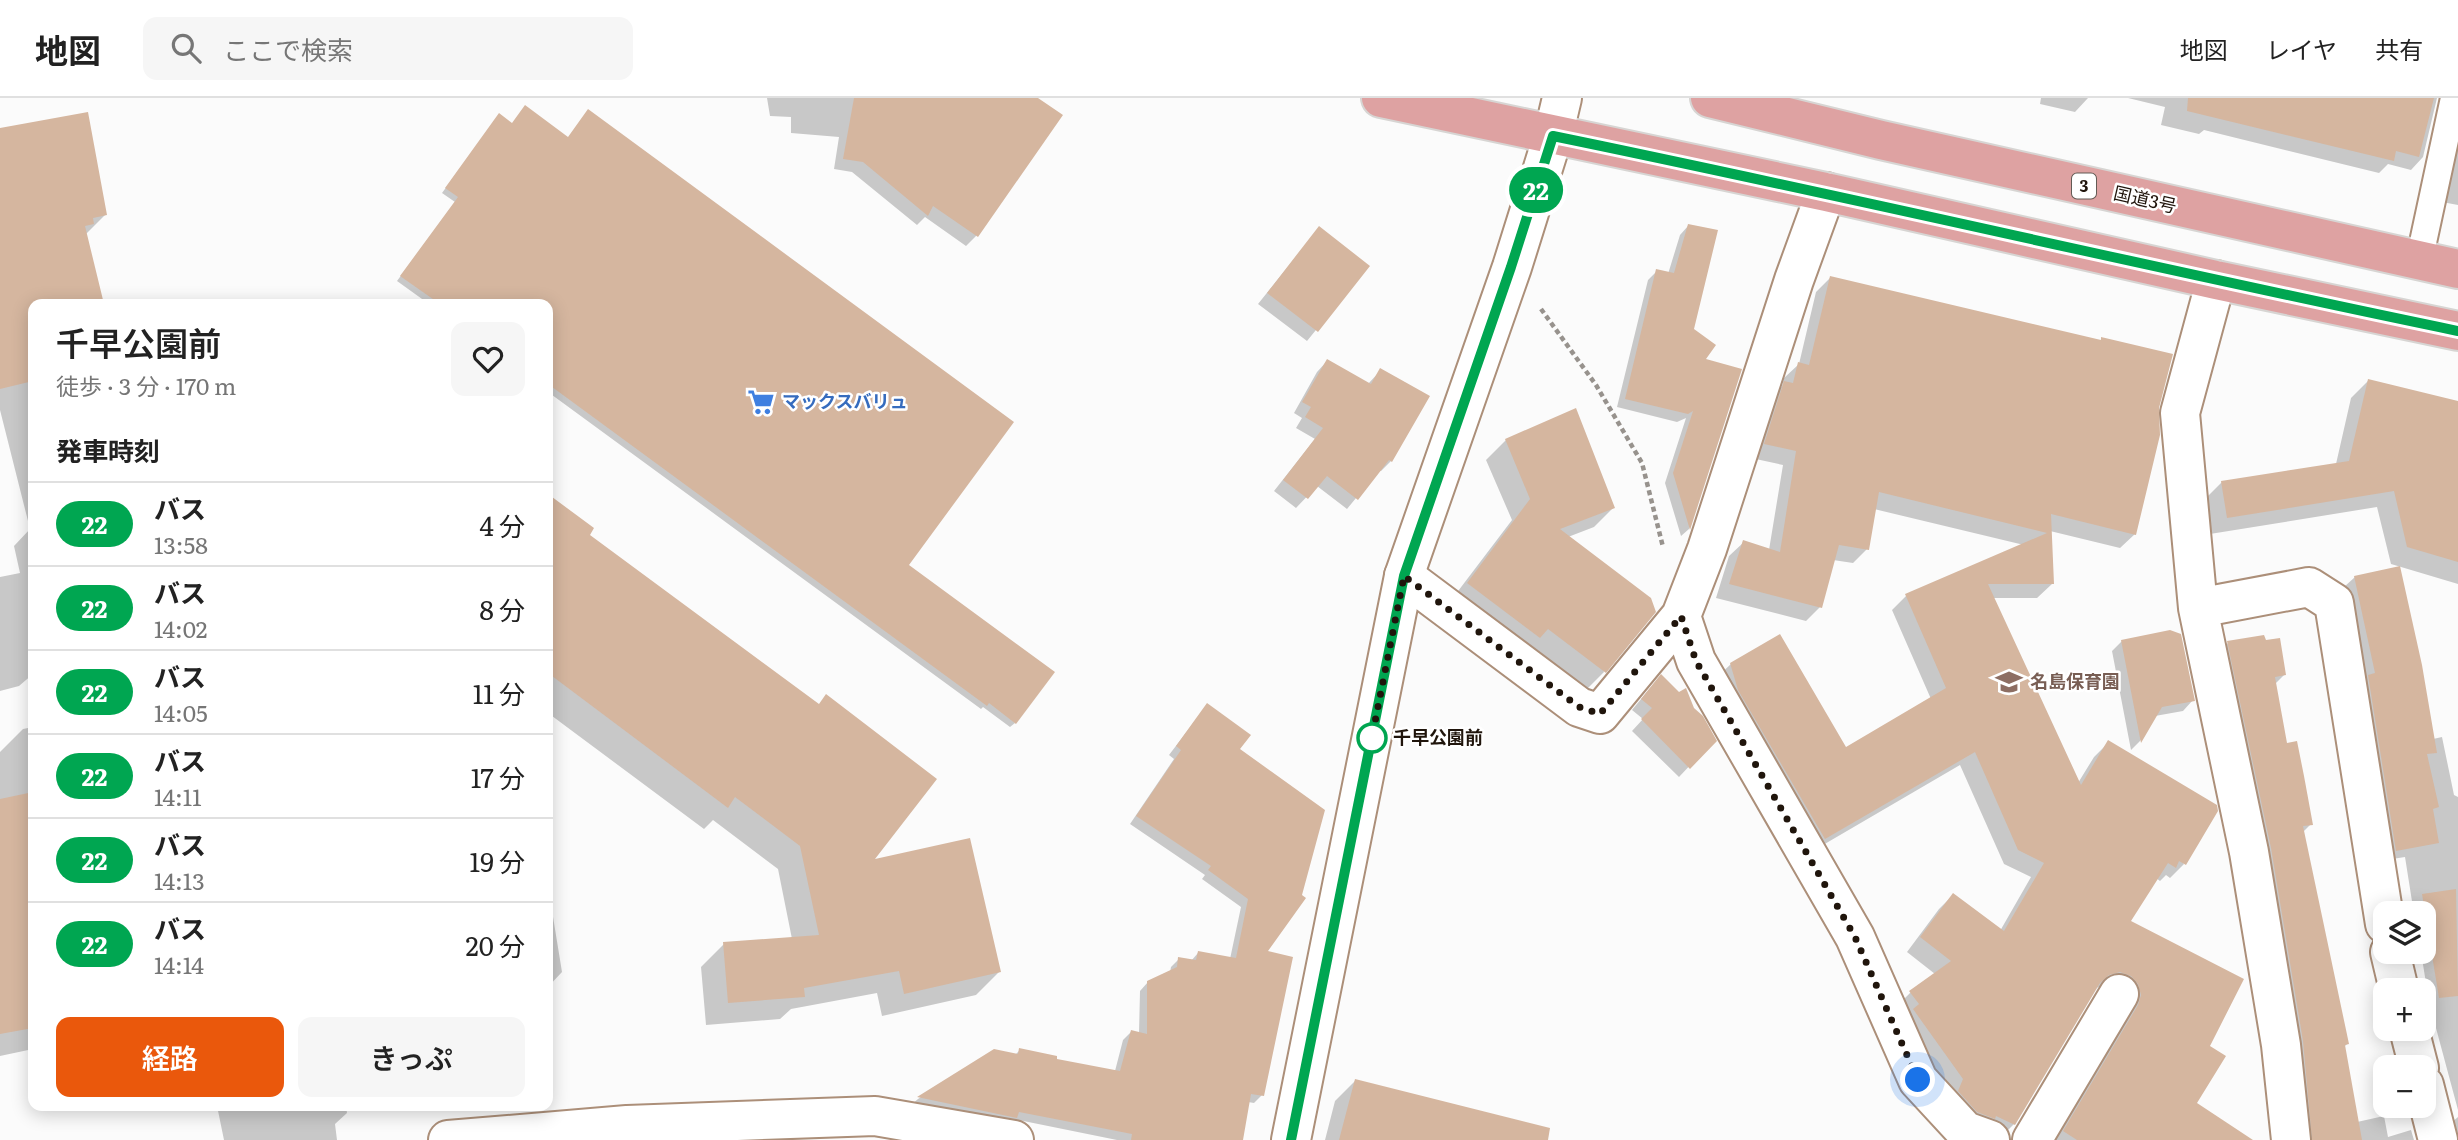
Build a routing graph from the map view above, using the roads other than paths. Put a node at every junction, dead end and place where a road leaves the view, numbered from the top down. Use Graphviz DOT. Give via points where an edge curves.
graph roads {
  1 [pos="1381,98"];
  2 [pos="1562,98"];
  3 [pos="1710,98"];
  4 [pos="2455,98"];
  5 [pos="1553,136"];
  6 [pos="1826,192"];
  7 [pos="2419,261"];
  8 [pos="2458,270"];
  9 [pos="2216,280"];
  10 [pos="2458,331"];
  11 [pos="1404,576"];
  12 [pos="2198,608"];
  13 [pos="1681,616"];
  14 [pos="2381,901"];
  15 [pos="2119,994"];
  16 [pos="844,1118"];
  17 [pos="2432,1118"];
  18 [pos="448,1140"];
  19 [pos="807,1140"];
  20 [pos="1014,1140"];
  21 [pos="1291,1140"];
  22 [pos="1990,1140"];
  23 [pos="2032,1140"];
  24 [pos="2291,1140"];
  25 [pos="2438,1140"];
  1 -- 5 [label="highway"];
  2 -- 5 [label="street"];
  3 -- 7 [label="highway, 国道3号 / 3" via="1894,144"];
  4 -- 7 [label="lane"];
  5 -- 6 [label="highway"];
  5 -- 11 [label="street"];
  6 -- 9 [label="highway"];
  6 -- 13 [label="street"];
  7 -- 8 [label="highway, 国道3号 / 3"];
  9 -- 10 [label="highway"];
  9 -- 12 [label="street" via="2180,413"];
  11 -- 13 [label="street" via="1579,707 1600,714"];
  11 -- 21 [label="street"];
  12 -- 14 [label="street" via="2309,587 2334,603"];
  12 -- 24 [label="street" via="2249,852 2281,1045"];
  13 -- 22 [label="street" via="1696,661 1855,937 1918,1080 1965,1131"];
  15 -- 23 [label="street"];
  16 -- 18 [label="street" via="627,1125"];
  16 -- 19 [label="street"];
  16 -- 20 [label="street" via="875,1116"];
  17 -- 25 [label="street"];
}
